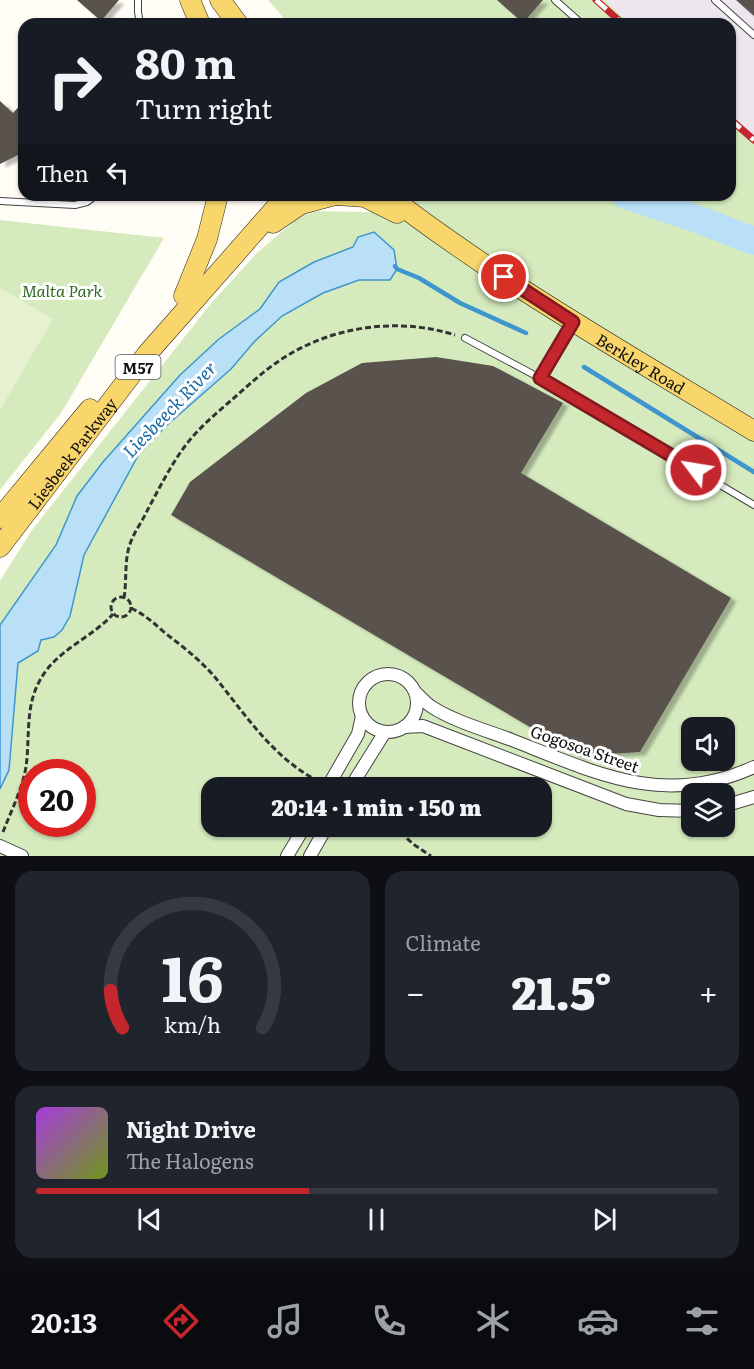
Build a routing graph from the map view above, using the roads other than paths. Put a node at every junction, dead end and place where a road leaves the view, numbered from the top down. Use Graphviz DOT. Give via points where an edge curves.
graph roads {
  1 [pos="138,0"];
  2 [pos="190,0"];
  3 [pos="207,0"];
  4 [pos="220,0"];
  5 [pos="555,0"];
  6 [pos="715,0"];
  7 [pos="140,18"];
  8 [pos="198,18"];
  9 [pos="219,18"];
  10 [pos="234,18"];
  11 [pos="575,18"];
  12 [pos="735,18"];
  13 [pos="736,19"];
  14 [pos="754,35"];
  15 [pos="0,201"];
  16 [pos="90,201"];
  17 [pos="216,201"];
  18 [pos="265,201"];
  19 [pos="282,201"];
  20 [pos="308,201"];
  21 [pos="375,201"];
  22 [pos="395,201"];
  23 [pos="411,201"];
  24 [pos="425,225"];
  25 [pos="470,255"];
  26 [pos="229,260"];
  27 [pos="184,296"];
  28 [pos="573,322"];
  29 [pos="465,338"];
  30 [pos="540,378"];
  31 [pos="754,431"];
  32 [pos="754,505"];
  33 [pos="0,518"];
  34 [pos="0,547"];
  35 [pos="415,692"];
  36 [pos="362,716"];
  37 [pos="404,727"];
  38 [pos="385,732"];
  39 [pos="754,767"];
  40 [pos="327,777"];
  41 [pos="357,777"];
  42 [pos="754,797"];
  43 [pos="735,803"];
  44 [pos="681,810"];
  45 [pos="298,837"];
  46 [pos="321,837"];
  47 [pos="0,846"];
  48 [pos="22,856"];
  49 [pos="287,856"];
  50 [pos="310,856"];
  1 -- 7 [label="lane"];
  2 -- 8 [label="main road"];
  3 -- 9 [label="main road"];
  4 -- 10 [label="main road"];
  5 -- 11 [label="lane"];
  6 -- 12 [label="lane"];
  13 -- 14 [label="lane"];
  15 -- 16 [label="lane" via="68,206"];
  17 -- 27 [label="main road" via="207,239"];
  18 -- 27 [label="main road, Liesbeek Parkway / M57"];
  19 -- 26 [label="main road, Liesbeek Parkway / M57"];
  20 -- 26 [label="main road" via="290,209"];
  21 -- 24 [label="main road"];
  22 -- 24 [label="main road, Berkley Road"];
  23 -- 25 [label="main road, Berkley Road"];
  24 -- 25 [label="main road, Berkley Road"];
  25 -- 28 [label="main road, Berkley Road"];
  26 -- 34 [label="main road, Liesbeek Parkway / M57" via="147,354"];
  27 -- 33 [label="main road, Liesbeek Parkway / M57"];
  28 -- 30 [label="lane"];
  28 -- 31 [label="main road, Berkley Road"];
  29 -- 30 [label="lane"];
  30 -- 32 [label="lane"];
  35 -- 36 [label="street" via="401,677 375,677 359,698"];
  35 -- 37 [label="street" via="416,711"];
  35 -- 39 [label="street, Gogosoa Street" via="431,707 460,720 635,784 697,784 725,779"];
  36 -- 38 [label="street" via="375,729"];
  36 -- 40 [label="street" via="358,734"];
  37 -- 38 [label="street"];
  37 -- 44 [label="street" via="423,726 626,804"];
  38 -- 41 [label="street"];
  42 -- 43 [label="street"];
  45 -- 49 [label="street"];
  46 -- 50 [label="street"];
  47 -- 48 [label="street"];
}
